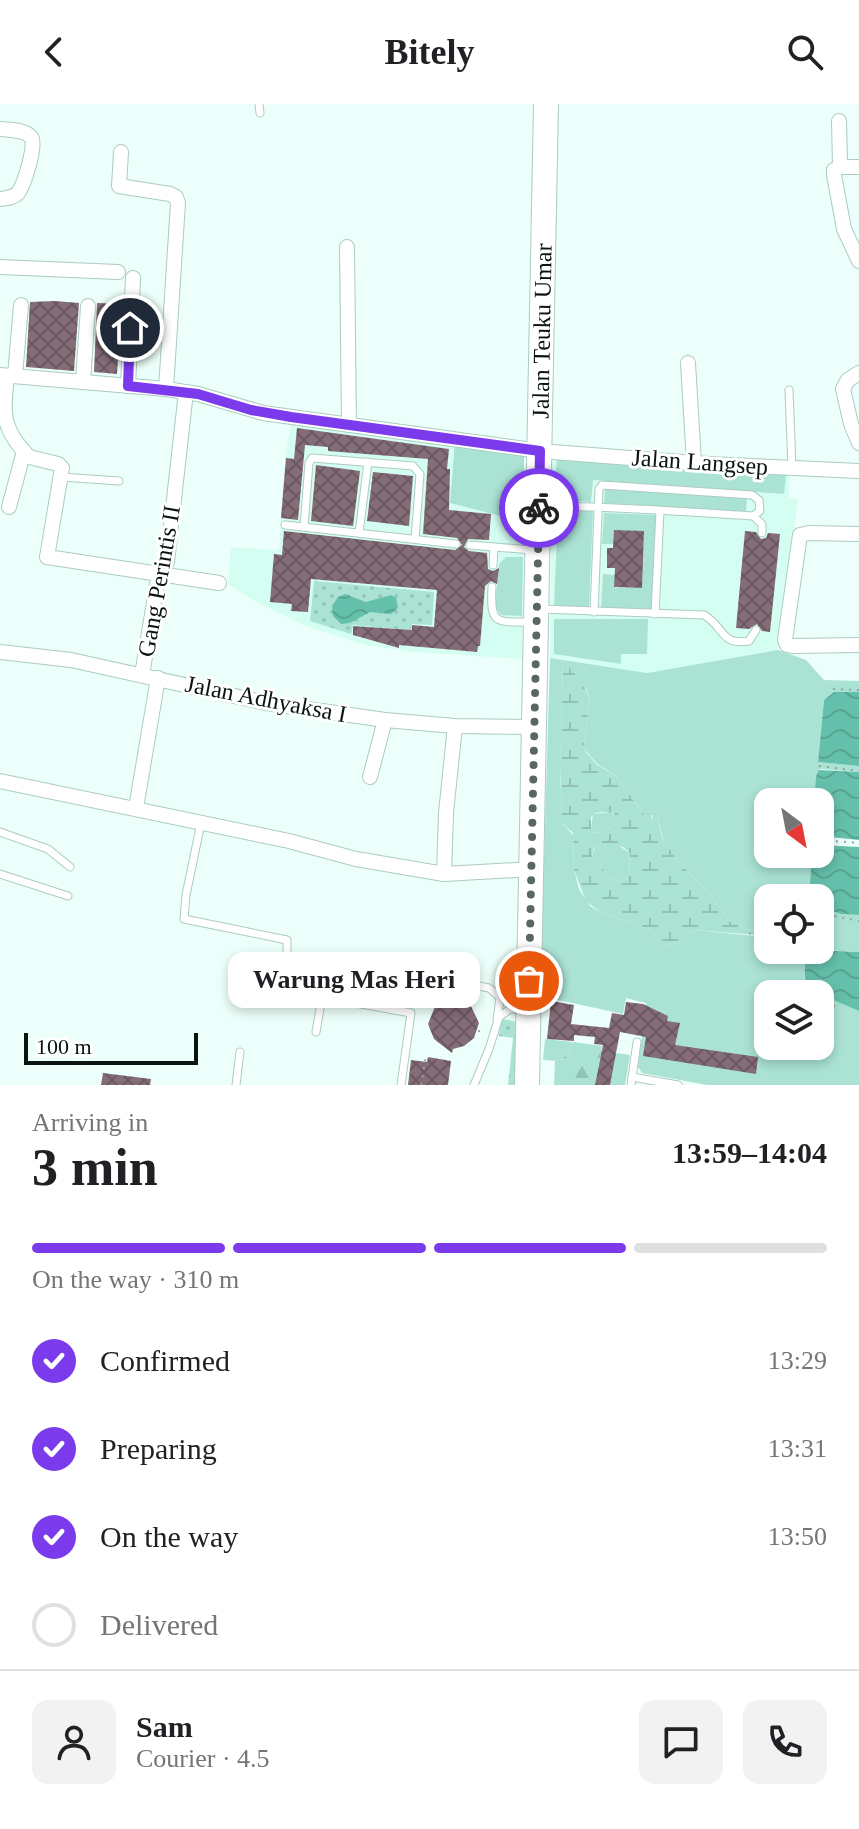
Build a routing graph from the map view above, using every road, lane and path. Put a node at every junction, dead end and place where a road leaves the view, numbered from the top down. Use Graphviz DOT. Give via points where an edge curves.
graph roads {
  1 [pos="546,104"];
  2 [pos="839,121"];
  3 [pos="0,129"];
  4 [pos="121,152"];
  5 [pos="840,167"];
  6 [pos="859,167"];
  7 [pos="0,199"];
  8 [pos="854,236"];
  9 [pos="347,247"];
  10 [pos="859,261"];
  11 [pos="0,267"];
  12 [pos="118,272"];
  13 [pos="133,278"];
  14 [pos="21,305"];
  15 [pos="88,306"];
  16 [pos="688,363"];
  17 [pos="859,373"];
  18 [pos="7,376"];
  19 [pos="83,382"];
  20 [pos="128,386"];
  21 [pos="166,389"];
  22 [pos="789,390"];
  23 [pos="186,392"];
  24 [pos="349,425"];
  25 [pos="859,443"];
  26 [pos="24,451"];
  27 [pos="540,451"];
  28 [pos="368,462"];
  29 [pos="694,463"];
  30 [pos="792,469"];
  31 [pos="859,471"];
  32 [pos="61,477"];
  33 [pos="119,481"];
  34 [pos="539,506"];
  35 [pos="9,507"];
  36 [pos="598,508"];
  37 [pos="660,511"];
  38 [pos="753,516"];
  39 [pos="285,525"];
  40 [pos="304,527"];
  41 [pos="359,533"];
  42 [pos="762,533"];
  43 [pos="859,534"];
  44 [pos="415,539"];
  45 [pos="456,544"];
  46 [pos="470,545"];
  47 [pos="494,548"];
  48 [pos="538,550"];
  49 [pos="493,565"];
  50 [pos="162,575"];
  51 [pos="219,583"];
  52 [pos="492,587"];
  53 [pos="594,612"];
  54 [pos="655,614"];
  55 [pos="537,616"];
  56 [pos="756,630"];
  57 [pos="859,645"];
  58 [pos="0,652"];
  59 [pos="142,675"];
  60 [pos="158,678"];
  61 [pos="833,689"];
  62 [pos="859,690"];
  63 [pos="385,720"];
  64 [pos="455,726"];
  65 [pos="535,727"];
  66 [pos="819,766"];
  67 [pos="859,771"];
  68 [pos="370,777"];
  69 [pos="0,781"];
  70 [pos="136,808"];
  71 [pos="201,823"];
  72 [pos="0,832"];
  73 [pos="834,841"];
  74 [pos="859,843"];
  75 [pos="70,867"];
  76 [pos="533,869"];
  77 [pos="0,874"];
  78 [pos="444,874"];
  79 [pos="68,896"];
  80 [pos="834,916"];
  81 [pos="859,921"];
  82 [pos="366,964"];
  83 [pos="322,997"];
  84 [pos="529,1009"];
  85 [pos="497,1020"];
  86 [pos="316,1032"];
  87 [pos="637,1042"];
  88 [pos="240,1052"];
  89 [pos="426,1056"];
  90 [pos="631,1081"];
  91 [pos="236,1085"];
  92 [pos="401,1085"];
  93 [pos="421,1085"];
  94 [pos="474,1085"];
  95 [pos="527,1085"];
  96 [pos="678,1085"];
  1 -- 27 [label="highway, Jalan Teuku Umar"];
  2 -- 5 [label="street"];
  3 -- 7 [label="street" via="27,134 34,147 18,192"];
  4 -- 21 [label="street" via="119,186 170,194 178,203"];
  5 -- 6 [label="street"];
  5 -- 8 [label="street" via="834,175 844,229"];
  8 -- 10 [label="street"];
  9 -- 24 [label="street"];
  11 -- 12 [label="street"];
  13 -- 20 [label="street"];
  14 -- 18 [label="street"];
  15 -- 19 [label="street"];
  16 -- 29 [label="street"];
  17 -- 25 [label="street" via="843,389"];
  18 -- 19 [label="street, Jalan Langsep"];
  18 -- 26 [label="street" via="4,418"];
  19 -- 20 [label="street, Jalan Langsep"];
  20 -- 21 [label="street, Jalan Langsep"];
  21 -- 23 [label="street, Jalan Langsep"];
  22 -- 30 [label="lane"];
  23 -- 24 [label="street, Jalan Langsep" via="263,413"];
  23 -- 50 [label="street, Gang Perintis II"];
  24 -- 27 [label="street, Jalan Langsep"];
  26 -- 32 [label="street" via="32,459 61,466"];
  26 -- 35 [label="street"];
  27 -- 29 [label="street, Jalan Langsep"];
  27 -- 34 [label="highway, Jalan Teuku Umar"];
  28 -- 40 [label="lane" via="310,460"];
  28 -- 41 [label="lane"];
  28 -- 44 [label="lane" via="419,470"];
  29 -- 30 [label="street, Jalan Langsep"];
  30 -- 31 [label="street, Jalan Langsep"];
  32 -- 33 [label="lane"];
  32 -- 50 [label="street" via="46,556"];
  34 -- 36 [label="lane"];
  34 -- 48 [label="highway, Jalan Teuku Umar"];
  36 -- 37 [label="lane"];
  36 -- 38 [label="lane" via="599,489 605,484 755,496 760,511"];
  36 -- 53 [label="lane"];
  37 -- 38 [label="lane"];
  37 -- 54 [label="lane"];
  38 -- 42 [label="lane" via="762,524"];
  39 -- 40 [label="lane"];
  40 -- 41 [label="lane"];
  41 -- 44 [label="lane"];
  43 -- 57 [label="street" via="800,535 785,638 792,646"];
  44 -- 45 [label="lane"];
  46 -- 47 [label="lane"];
  47 -- 48 [label="lane"];
  47 -- 49 [label="lane"];
  48 -- 55 [label="highway, Jalan Teuku Umar"];
  50 -- 51 [label="street"];
  50 -- 59 [label="street, Gang Perintis II"];
  52 -- 55 [label="lane" via="495,618 507,622"];
  53 -- 54 [label="lane"];
  53 -- 55 [label="lane"];
  54 -- 56 [label="lane" via="704,615 732,642 749,641"];
  55 -- 65 [label="highway, Jalan Teuku Umar"];
  58 -- 59 [label="street, Jalan Adhyaksa I"];
  59 -- 60 [label="street, Jalan Adhyaksa I"];
  60 -- 63 [label="street, Jalan Adhyaksa I" via="266,703"];
  60 -- 70 [label="street"];
  61 -- 62 [label="path"];
  63 -- 64 [label="street, Jalan Adhyaksa I"];
  63 -- 68 [label="street"];
  64 -- 65 [label="street, Jalan Adhyaksa I"];
  64 -- 78 [label="street"];
  65 -- 76 [label="highway, Jalan Teuku Umar"];
  66 -- 67 [label="path"];
  69 -- 70 [label="street"];
  70 -- 71 [label="street"];
  71 -- 78 [label="street"];
  71 -- 83 [label="lane" via="184,919 287,940 287,963 326,972"];
  72 -- 75 [label="lane" via="48,849"];
  73 -- 74 [label="path"];
  76 -- 78 [label="street"];
  76 -- 84 [label="highway, Jalan Teuku Umar"];
  77 -- 79 [label="lane"];
  80 -- 81 [label="path"];
  82 -- 85 [label="lane" via="489,988 500,997"];
  83 -- 86 [label="lane"];
  83 -- 92 [label="lane" via="412,1013"];
  84 -- 85 [label="lane" via="510,1009"];
  84 -- 95 [label="highway, Jalan Teuku Umar"];
  85 -- 94 [label="lane"];
  87 -- 90 [label="lane"];
  88 -- 91 [label="lane"];
  89 -- 93 [label="path"];
  90 -- 96 [label="lane"];
}
